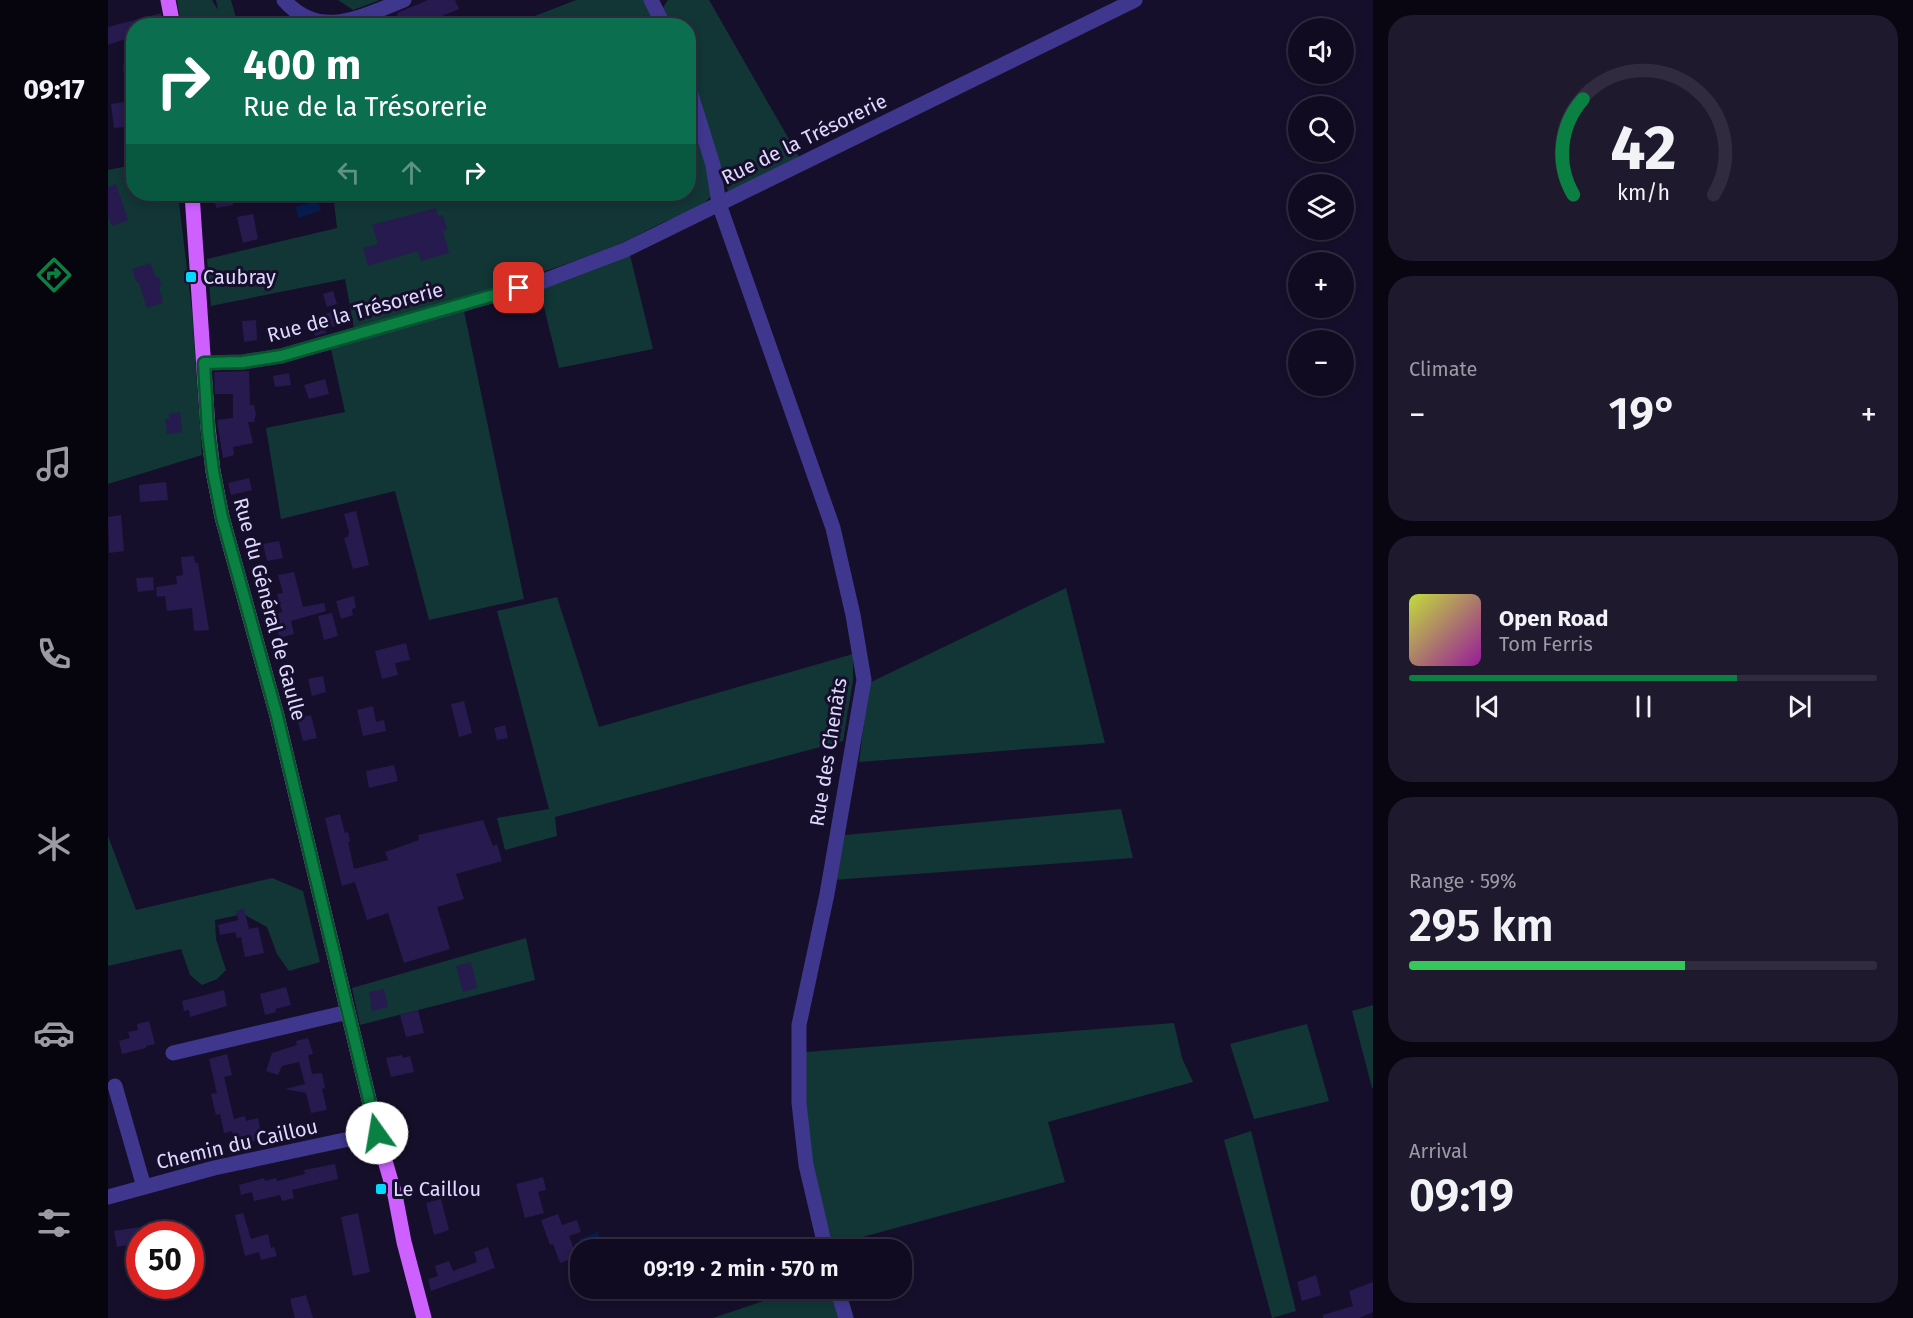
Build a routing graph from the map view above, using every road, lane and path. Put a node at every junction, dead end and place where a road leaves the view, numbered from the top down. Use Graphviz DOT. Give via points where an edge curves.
graph roads {
  1 [pos="168,0"];
  2 [pos="284,0"];
  3 [pos="404,0"];
  4 [pos="651,0"];
  5 [pos="1135,0"];
  6 [pos="171,18"];
  7 [pos="305,18"];
  8 [pos="353,18"];
  9 [pos="660,18"];
  10 [pos="696,111"];
  11 [pos="192,201"];
  12 [pos="719,204"];
  13 [pos="204,363"];
  14 [pos="348,1012"];
  15 [pos="173,1053"];
  16 [pos="115,1086"];
  17 [pos="115,1106"];
  18 [pos="377,1133"];
  19 [pos="144,1188"];
  20 [pos="108,1197"];
  21 [pos="823,1239"];
  22 [pos="840,1299"];
  23 [pos="424,1318"];
  24 [pos="846,1318"];
  1 -- 6 [label="main road"];
  2 -- 7 [label="street"];
  3 -- 8 [label="street"];
  4 -- 9 [label="street"];
  5 -- 12 [label="street, Rue de la Trésorerie"];
  10 -- 12 [label="street, Rue des Chenâts" via="713,165"];
  11 -- 13 [label="main road, Rue du Général de Gaulle"];
  12 -- 13 [label="street, Rue de la Trésorerie" via="625,250 541,282 281,356"];
  12 -- 21 [label="street, Rue des Chenâts" via="833,528 864,680 827,894 799,1025 799,1103 806,1165"];
  13 -- 14 [label="main road, Rue du Général de Gaulle" via="208,431 222,517 277,716"];
  14 -- 15 [label="street"];
  14 -- 18 [label="main road, Rue du Général de Gaulle"];
  16 -- 17 [label="street"];
  17 -- 19 [label="street"];
  18 -- 19 [label="street, Chemin du Caillou" via="214,1168"];
  18 -- 23 [label="main road, Rue du Général de Gaulle"];
  19 -- 20 [label="street, Chemin du Caillou"];
  22 -- 24 [label="street"];
}
